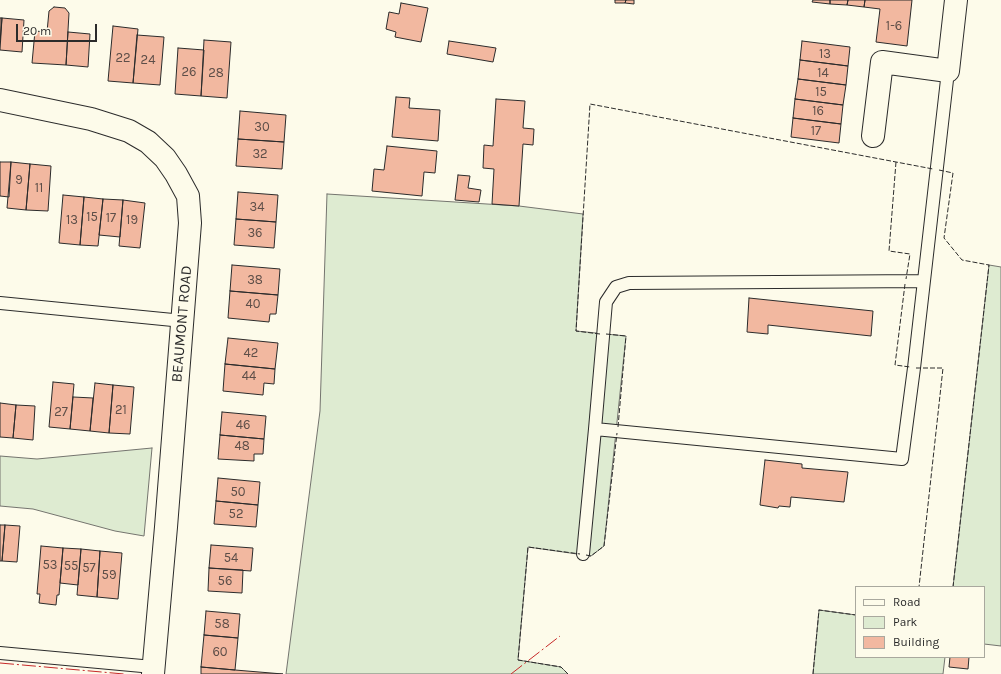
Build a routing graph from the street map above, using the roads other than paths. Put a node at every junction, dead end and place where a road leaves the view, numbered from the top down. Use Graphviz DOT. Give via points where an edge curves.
graph roads {
  1 [pos="956,0"];
  2 [pos="948,71"];
  3 [pos="0,100"];
  4 [pos="873,136"];
  5 [pos="924,281"];
  6 [pos="0,303"];
  7 [pos="183,321"];
  8 [pos="596,429"];
  9 [pos="583,554"];
  10 [pos="0,653"];
  11 [pos="153,671"];
  1 -- 2 [label="street"];
  2 -- 4 [label="street" via="882,62"];
  2 -- 5 [label="lane"];
  3 -- 7 [label="street, BEAUMONT ROAD" via="91,119 129,131 148,142 165,158 188,196 190,223"];
  5 -- 8 [label="lane" via="629,283 616,287 606,302"];
  5 -- 8 [label="lane" via="902,459"];
  6 -- 7 [label="lane"];
  7 -- 11 [label="street, BEAUMONT ROAD"];
  8 -- 9 [label="lane"];
  10 -- 11 [label="lane"];
}
